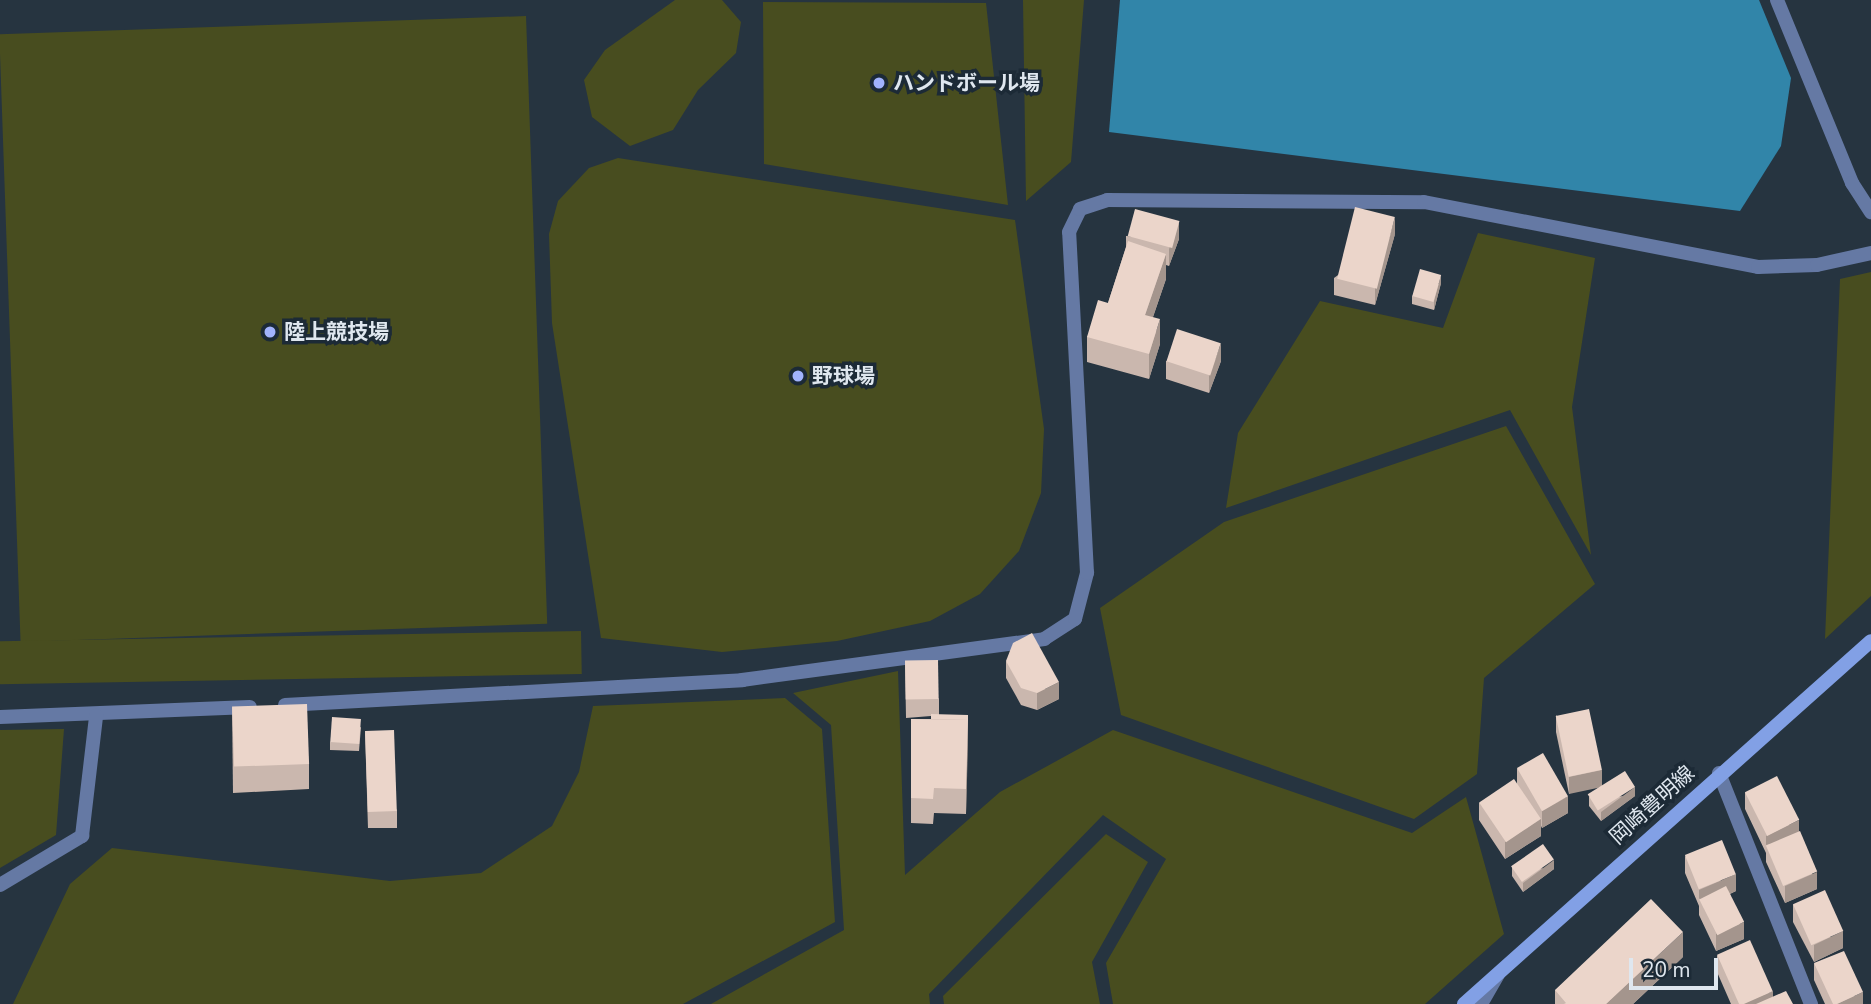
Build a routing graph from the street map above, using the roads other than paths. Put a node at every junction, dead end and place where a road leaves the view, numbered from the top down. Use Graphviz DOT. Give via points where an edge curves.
graph roads {
  1 [pos="1777,0"];
  2 [pos="1871,212"];
  3 [pos="1871,253"];
  4 [pos="1871,641"];
  5 [pos="96,716"];
  6 [pos="0,717"];
  7 [pos="1719,773"];
  8 [pos="0,886"];
  9 [pos="1498,975"];
  10 [pos="1464,1004"];
  11 [pos="1481,1004"];
  12 [pos="1811,1004"];
  1 -- 2 [label="street" via="1852,183"];
  3 -- 5 [label="street" via="1817,265 1758,267 1424,202 1107,200 1080,209 1069,232 1087,573 1075,619 1044,639 742,680"];
  4 -- 7 [label="main road, 岡崎豊明線"];
  5 -- 6 [label="street"];
  5 -- 8 [label="street" via="82,836"];
  7 -- 9 [label="main road, 岡崎豊明線"];
  7 -- 12 [label="street"];
  9 -- 10 [label="main road, 岡崎豊明線"];
  9 -- 11 [label="street"];
}
